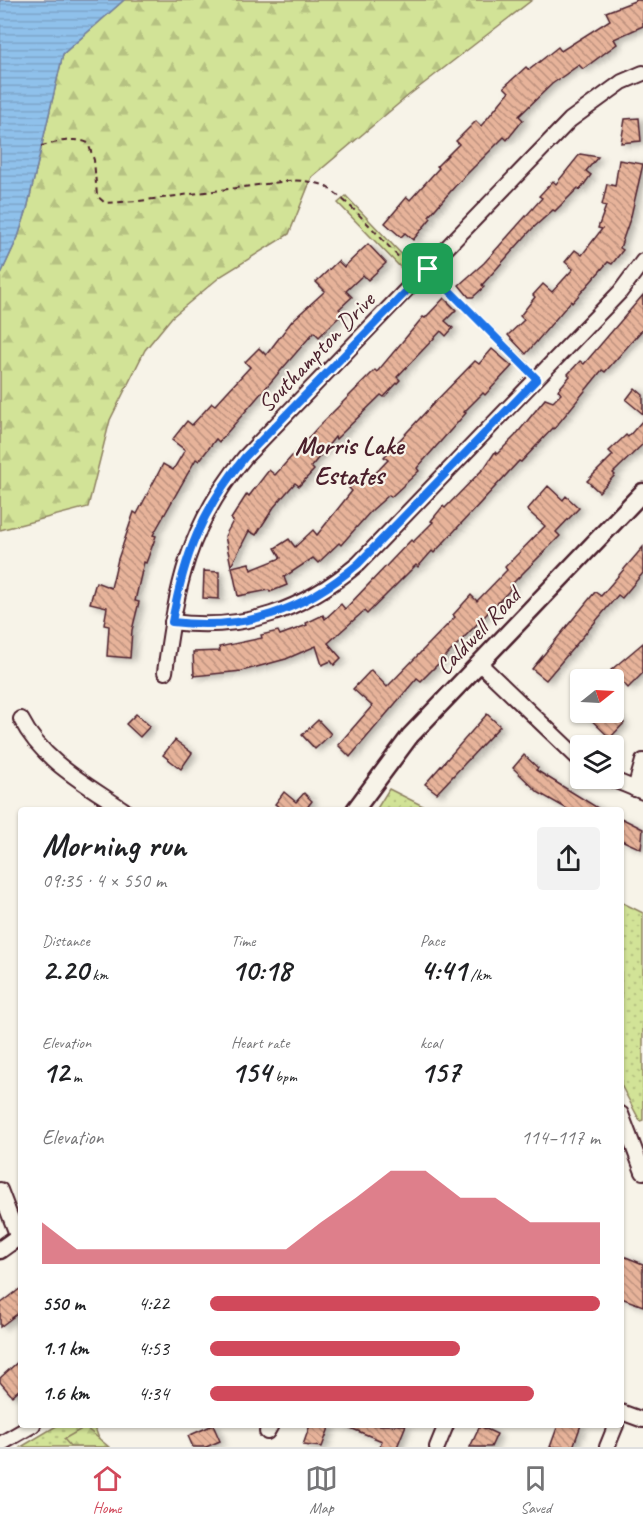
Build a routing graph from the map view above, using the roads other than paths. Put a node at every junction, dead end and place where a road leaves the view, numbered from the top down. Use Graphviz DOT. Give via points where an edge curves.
graph roads {
  1 [pos="643,73"];
  2 [pos="643,261"];
  3 [pos="643,492"];
  4 [pos="172,622"];
  5 [pos="480,664"];
  6 [pos="165,672"];
  7 [pos="21,719"];
  8 [pos="570,750"];
  9 [pos="643,761"];
  10 [pos="624,784"];
  11 [pos="639,790"];
  12 [pos="120,807"];
  13 [pos="357,807"];
  14 [pos="624,1122"];
  15 [pos="643,1129"];
  16 [pos="629,1134"];
  17 [pos="643,1172"];
  18 [pos="0,1190"];
  19 [pos="18,1231"];
  20 [pos="18,1237"];
  21 [pos="0,1250"];
  22 [pos="624,1413"];
  23 [pos="643,1420"];
  24 [pos="28,1428"];
  25 [pos="445,1428"];
  26 [pos="615,1428"];
  27 [pos="2,1444"];
  28 [pos="436,1447"];
  29 [pos="607,1447"];
  1 -- 4 [label="street, Southampton Drive" via="622,82 570,120 227,478 189,549"];
  2 -- 4 [label="street" via="620,292 336,583 300,604 268,616 226,622"];
  3 -- 5 [label="street, Caldwell Road"];
  4 -- 6 [label="street, Southampton Drive"];
  5 -- 8 [label="street"];
  5 -- 13 [label="street, Caldwell Road" via="410,736"];
  7 -- 12 [label="street" via="30,737 52,760"];
  9 -- 11 [label="street"];
  10 -- 11 [label="street"];
  14 -- 16 [label="street"];
  15 -- 16 [label="street"];
  16 -- 17 [label="street"];
  18 -- 19 [label="street"];
  20 -- 21 [label="street"];
  22 -- 23 [label="street"];
  24 -- 27 [label="street"];
  25 -- 28 [label="street"];
  26 -- 29 [label="street"];
}
